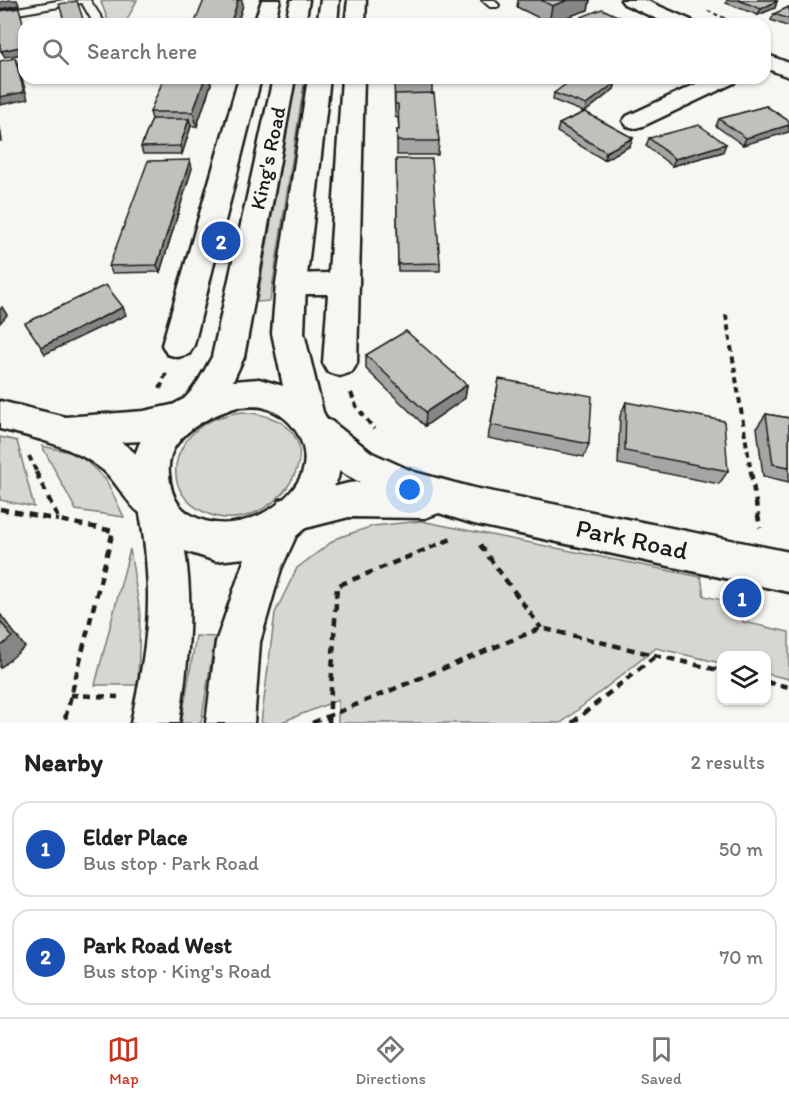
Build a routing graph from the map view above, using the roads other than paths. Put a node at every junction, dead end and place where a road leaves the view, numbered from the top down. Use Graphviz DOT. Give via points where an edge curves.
graph roads {
  1 [pos="83,0"];
  2 [pos="270,0"];
  3 [pos="300,0"];
  4 [pos="330,0"];
  5 [pos="357,0"];
  6 [pos="630,0"];
  7 [pos="0,14"];
  8 [pos="96,18"];
  9 [pos="266,18"];
  10 [pos="296,18"];
  11 [pos="328,18"];
  12 [pos="356,18"];
  13 [pos="670,18"];
  14 [pos="771,63"];
  15 [pos="789,71"];
  16 [pos="248,84"];
  17 [pos="283,84"];
  18 [pos="318,84"];
  19 [pos="353,84"];
  20 [pos="714,84"];
  21 [pos="635,122"];
  22 [pos="204,250"];
  23 [pos="249,250"];
  24 [pos="342,283"];
  25 [pos="291,284"];
  26 [pos="178,345"];
  27 [pos="340,363"];
  28 [pos="189,412"];
  29 [pos="14,418"];
  30 [pos="312,423"];
  31 [pos="63,431"];
  32 [pos="156,505"];
  33 [pos="288,518"];
  34 [pos="470,528"];
  35 [pos="778,570"];
  36 [pos="136,716"];
  37 [pos="230,723"];
  1 -- 7 [label="lane"];
  1 -- 8 [label="lane"];
  2 -- 9 [label="street"];
  3 -- 10 [label="street"];
  4 -- 11 [label="street"];
  5 -- 12 [label="street"];
  6 -- 13 [label="street"];
  14 -- 15 [label="street"];
  16 -- 22 [label="street"];
  17 -- 23 [label="street, King's Road"];
  18 -- 25 [label="street, King's Road"];
  19 -- 24 [label="street"];
  20 -- 21 [label="street"];
  22 -- 23 [label="street"];
  22 -- 26 [label="street"];
  23 -- 28 [label="street, King's Road" via="228,357 215,383"];
  24 -- 25 [label="street"];
  24 -- 27 [label="street"];
  25 -- 30 [label="street, King's Road" via="288,333"];
  28 -- 30 [label="street, King's Road" via="212,399 264,393 287,401"];
  28 -- 31 [label="street" via="144,426"];
  28 -- 32 [label="street, King's Road" via="168,428 154,450 148,475"];
  29 -- 31 [label="street"];
  30 -- 33 [label="street, King's Road" via="323,454 319,478 305,503"];
  30 -- 34 [label="street, Park Road" via="359,464 407,487"];
  31 -- 32 [label="street" via="99,446 128,470"];
  32 -- 33 [label="street, King's Road" via="167,521 191,536 221,542 253,537"];
  32 -- 36 [label="street, King's Road" via="170,615 162,683"];
  33 -- 34 [label="street, Park Road" via="349,500 394,499"];
  33 -- 37 [label="street, King's Road" via="261,568 238,642"];
  34 -- 35 [label="street, Park Road"];
}
